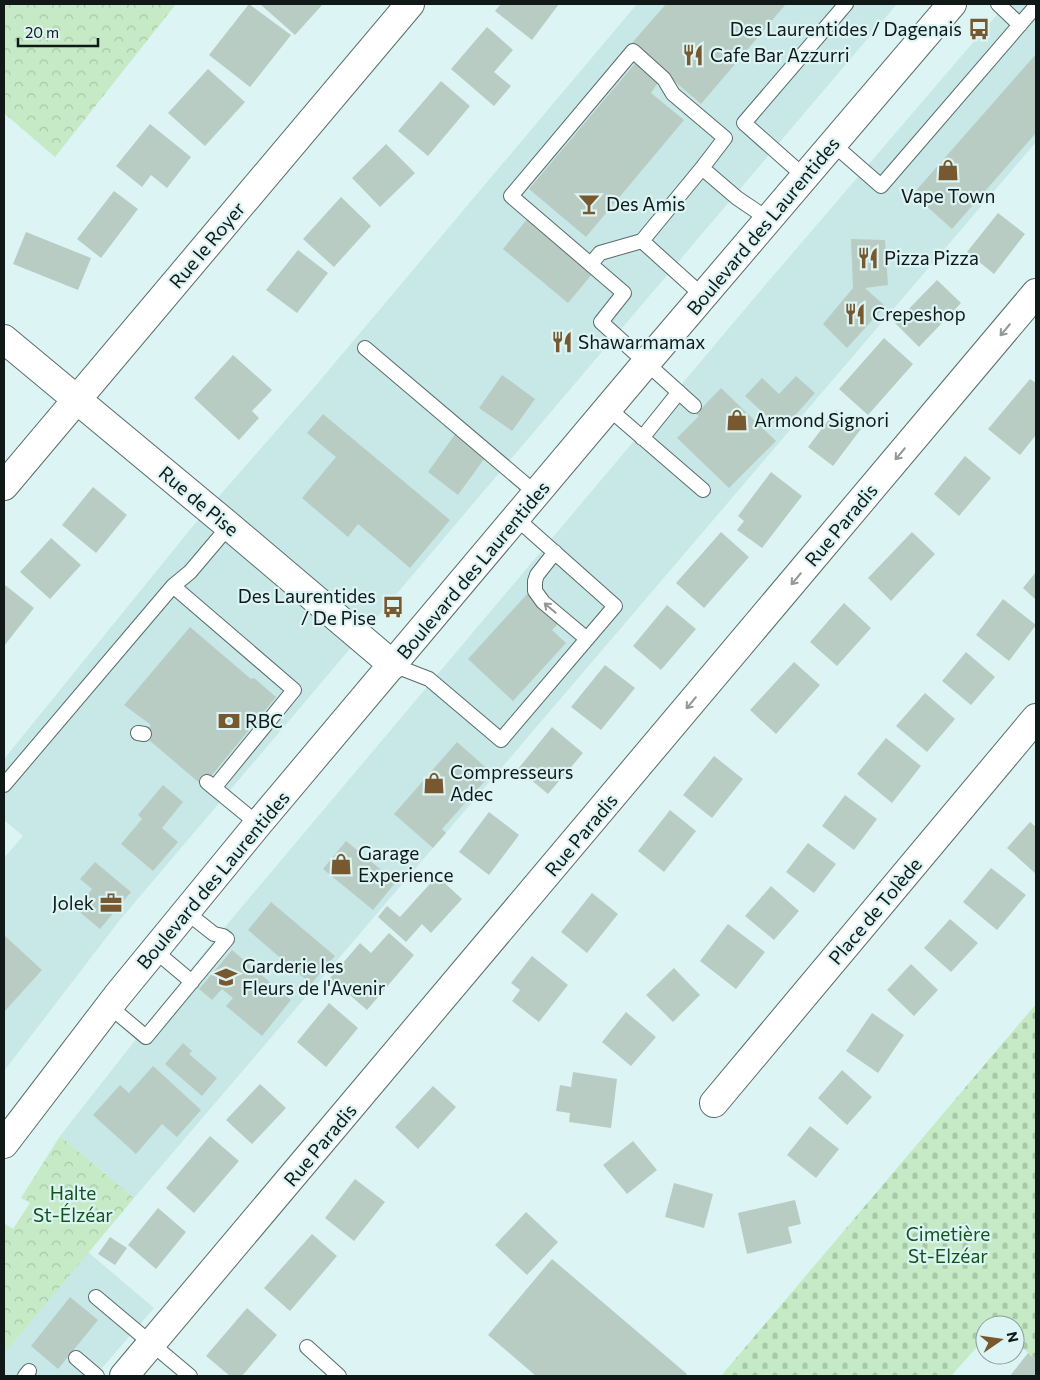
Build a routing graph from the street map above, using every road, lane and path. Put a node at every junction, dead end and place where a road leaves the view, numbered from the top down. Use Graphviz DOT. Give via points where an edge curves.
graph roads {
  1 [pos="410,4"];
  2 [pos="846,4"];
  3 [pos="952,4"];
  4 [pos="998,4"];
  5 [pos="1036,6"];
  6 [pos="1020,25"];
  7 [pos="833,144"];
  8 [pos="702,168"];
  9 [pos="805,177"];
  10 [pos="768,219"];
  11 [pos="642,241"];
  12 [pos="591,264"];
  13 [pos="1036,293"];
  14 [pos="703,296"];
  15 [pos="4,339"];
  16 [pos="365,348"];
  17 [pos="646,363"];
  18 [pos="679,392"];
  19 [pos="76,400"];
  20 [pos="694,406"];
  21 [pos="608,408"];
  22 [pos="642,438"];
  23 [pos="4,486"];
  24 [pos="703,490"];
  25 [pos="537,494"];
  26 [pos="516,518"];
  27 [pos="229,526"];
  28 [pos="555,552"];
  29 [pos="173,586"];
  30 [pos="587,639"];
  31 [pos="393,665"];
  32 [pos="1036,718"];
  33 [pos="4,785"];
  34 [pos="258,824"];
  35 [pos="186,912"];
  36 [pos="154,950"];
  37 [pos="192,982"];
  38 [pos="109,1006"];
  39 [pos="714,1103"];
  40 [pos="7,1132"];
  41 [pos="96,1297"];
  42 [pos="151,1344"];
  43 [pos="307,1347"];
  44 [pos="76,1358"];
  45 [pos="97,1376"];
  46 [pos="124,1376"];
  47 [pos="190,1376"];
  48 [pos="339,1376"];
  1 -- 19 [label="street, Rue le Royer"];
  2 -- 9 [label="lane" via="744,123"];
  3 -- 7 [label="street, Boulevard des Laurentides"];
  4 -- 6 [label="lane"];
  5 -- 6 [label="lane"];
  6 -- 7 [label="lane" via="881,186"];
  7 -- 9 [label="street, Boulevard des Laurentides"];
  8 -- 10 [label="lane" via="736,198"];
  8 -- 11 [label="lane"];
  8 -- 12 [label="lane" via="724,138 672,94 664,79 633,50 511,196"];
  9 -- 10 [label="street, Boulevard des Laurentides"];
  10 -- 14 [label="street, Boulevard des Laurentides"];
  11 -- 12 [label="lane" via="600,253"];
  11 -- 14 [label="lane"];
  12 -- 17 [label="lane" via="624,293 601,322"];
  13 -- 42 [label="street, Rue Paradis, one-way"];
  14 -- 17 [label="street, Boulevard des Laurentides"];
  15 -- 19 [label="street, Rue de Pise"];
  16 -- 25 [label="lane"];
  17 -- 18 [label="lane"];
  17 -- 21 [label="street, Boulevard des Laurentides"];
  18 -- 20 [label="lane"];
  18 -- 22 [label="lane"];
  19 -- 23 [label="street, Rue le Royer"];
  19 -- 27 [label="street, Rue de Pise"];
  21 -- 22 [label="lane"];
  21 -- 25 [label="street, Boulevard des Laurentides"];
  22 -- 24 [label="lane"];
  25 -- 26 [label="street, Boulevard des Laurentides"];
  26 -- 28 [label="lane"];
  26 -- 31 [label="street, Boulevard des Laurentides"];
  27 -- 29 [label="lane" via="190,572"];
  27 -- 31 [label="street, Rue de Pise"];
  30 -- 28 [label="lane, one-way" via="535,591 537,575"];
  28 -- 30 [label="lane" via="615,606"];
  29 -- 33 [label="lane"];
  29 -- 34 [label="lane" via="294,690 210,785"];
  30 -- 31 [label="lane" via="501,740 429,679"];
  31 -- 34 [label="street, Boulevard des Laurentides"];
  32 -- 39 [label="street, Place de Tolède"];
  34 -- 35 [label="street, Boulevard des Laurentides"];
  35 -- 36 [label="street, Boulevard des Laurentides"];
  35 -- 37 [label="lane" via="214,934 227,939"];
  36 -- 37 [label="lane"];
  36 -- 38 [label="street, Boulevard des Laurentides"];
  37 -- 38 [label="lane" via="146,1037"];
  38 -- 40 [label="street, Boulevard des Laurentides"];
  41 -- 42 [label="lane"];
  42 -- 46 [label="street, Rue Paradis"];
  42 -- 47 [label="lane"];
  43 -- 48 [label="lane"];
  44 -- 45 [label="lane"];
}
